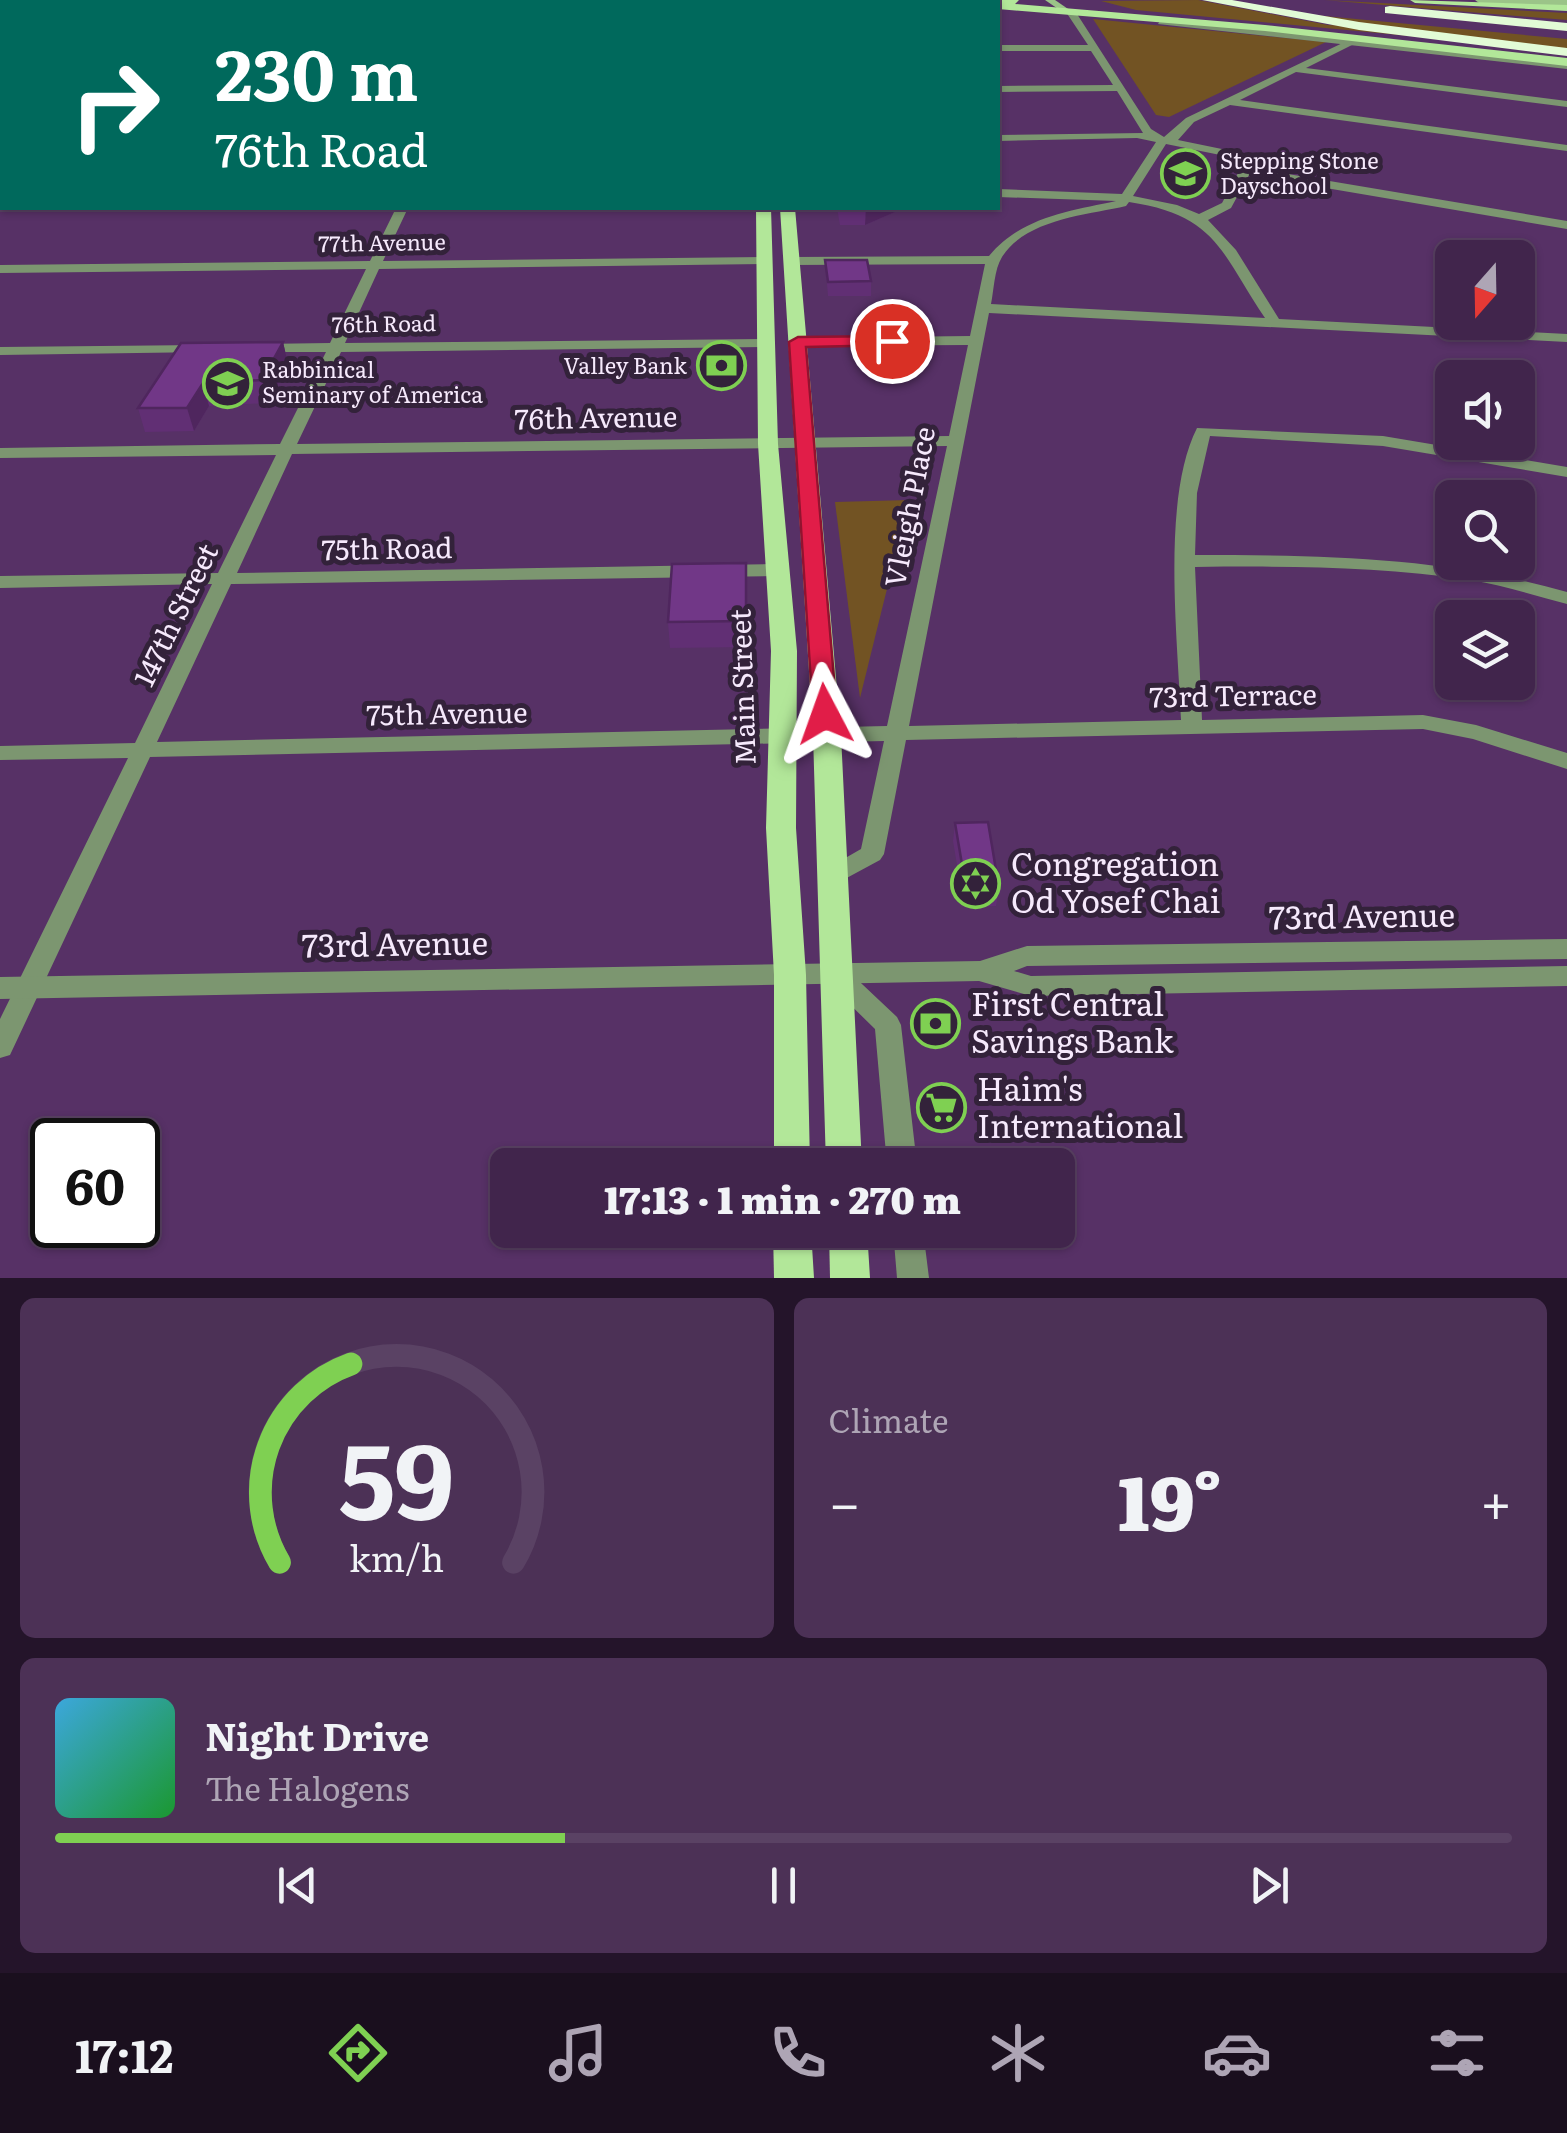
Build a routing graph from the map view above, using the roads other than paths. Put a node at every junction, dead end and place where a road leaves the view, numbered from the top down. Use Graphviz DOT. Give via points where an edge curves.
graph roads {
  1 [pos="538,0"];
  2 [pos="586,0"];
  3 [pos="654,0"];
  4 [pos="707,0"];
  5 [pos="1039,0"];
  6 [pos="1050,0"];
  7 [pos="1093,0"];
  8 [pos="1209,0"];
  9 [pos="1232,0"];
  10 [pos="1279,0"];
  11 [pos="1302,0"];
  12 [pos="1415,0"];
  13 [pos="1446,0"];
  14 [pos="1480,0"];
  15 [pos="1312,1"];
  16 [pos="1022,4"];
  17 [pos="1384,4"];
  18 [pos="1540,8"];
  19 [pos="1567,8"];
  20 [pos="1067,10"];
  21 [pos="1189,20"];
  22 [pos="1567,29"];
  23 [pos="1356,40"];
  24 [pos="1000,48"];
  25 [pos="1092,48"];
  26 [pos="1567,52"];
  27 [pos="1567,64"];
  28 [pos="1292,69"];
  29 [pos="1121,88"];
  30 [pos="1000,89"];
  31 [pos="1226,100"];
  32 [pos="1567,104"];
  33 [pos="1190,120"];
  34 [pos="1145,122"];
  35 [pos="1000,138"];
  36 [pos="1162,141"];
  37 [pos="1567,148"];
  38 [pos="1250,165"];
  39 [pos="1000,193"];
  40 [pos="1128,196"];
  41 [pos="401,210"];
  42 [pos="763,210"];
  43 [pos="787,210"];
  44 [pos="1200,219"];
  45 [pos="1567,225"];
  46 [pos="993,260"];
  47 [pos="792,261"];
  48 [pos="764,262"];
  49 [pos="374,265"];
  50 [pos="0,269"];
  51 [pos="983,308"];
  52 [pos="1275,323"];
  53 [pos="1567,338"];
  54 [pos="976,340"];
  55 [pos="798,342"];
  56 [pos="768,343"];
  57 [pos="336,347"];
  58 [pos="235,348"];
  59 [pos="215,349"];
  60 [pos="0,351"];
  61 [pos="954,441"];
  62 [pos="805,443"];
  63 [pos="768,444"];
  64 [pos="286,449"];
  65 [pos="0,452"];
  66 [pos="1567,472"];
  67 [pos="1187,561"];
  68 [pos="776,570"];
  69 [pos="224,579"];
  70 [pos="0,582"];
  71 [pos="1567,598"];
  72 [pos="1192,726"];
  73 [pos="895,731"];
  74 [pos="827,734"];
  75 [pos="784,738"];
  76 [pos="142,750"];
  77 [pos="0,752"];
  78 [pos="1567,761"];
  79 [pos="830,878"];
  80 [pos="1567,949"];
  81 [pos="980,971"];
  82 [pos="834,973"];
  83 [pos="790,975"];
  84 [pos="1567,976"];
  85 [pos="0,988"];
  86 [pos="28,988"];
  87 [pos="0,1047"];
  88 [pos="792,1148"];
  89 [pos="843,1148"];
  90 [pos="900,1148"];
  91 [pos="793,1248"];
  92 [pos="849,1248"];
  93 [pos="910,1248"];
  94 [pos="794,1278"];
  95 [pos="850,1278"];
  96 [pos="913,1278"];
  1 -- 2 [label="main road"];
  3 -- 4 [label="main road"];
  5 -- 16 [label="main road"];
  6 -- 20 [label="main road"];
  7 -- 21 [label="main road" via="1106,8"];
  8 -- 26 [label="highway"];
  9 -- 22 [label="highway" via="1454,26"];
  10 -- 22 [label="highway"];
  11 -- 15 [label="highway"];
  12 -- 18 [label="main road"];
  13 -- 18 [label="main road"];
  14 -- 19 [label="main road"];
  16 -- 20 [label="main road"];
  17 -- 19 [label="highway"];
  17 -- 22 [label="highway"];
  18 -- 19 [label="main road"];
  20 -- 21 [label="main road"];
  20 -- 23 [label="street"];
  20 -- 25 [label="street"];
  21 -- 23 [label="main road"];
  23 -- 26 [label="highway"];
  23 -- 27 [label="main road"];
  23 -- 28 [label="street"];
  24 -- 25 [label="street"];
  25 -- 29 [label="street"];
  28 -- 31 [label="street"];
  28 -- 32 [label="street"];
  29 -- 30 [label="street"];
  29 -- 34 [label="street"];
  31 -- 33 [label="street"];
  31 -- 37 [label="street"];
  33 -- 34 [label="street"];
  33 -- 36 [label="street"];
  34 -- 36 [label="street"];
  35 -- 36 [label="street" via="1137,135"];
  36 -- 38 [label="street"];
  36 -- 40 [label="street"];
  38 -- 44 [label="street" via="1227,206"];
  38 -- 45 [label="street"];
  39 -- 40 [label="street"];
  40 -- 44 [label="street"];
  40 -- 46 [label="street" via="1027,230 1005,242"];
  41 -- 49 [label="street, 147th Street"];
  42 -- 48 [label="main road, Main Street"];
  43 -- 47 [label="main road"];
  44 -- 52 [label="street" via="1216,232"];
  46 -- 47 [label="street"];
  46 -- 51 [label="street, Vleigh Place"];
  47 -- 55 [label="main road"];
  48 -- 49 [label="street, 77th Avenue"];
  48 -- 56 [label="main road, Main Street"];
  49 -- 50 [label="street, 77th Avenue"];
  49 -- 57 [label="street, 147th Street"];
  51 -- 52 [label="street"];
  51 -- 54 [label="street, Vleigh Place"];
  52 -- 53 [label="street"];
  54 -- 55 [label="street"];
  54 -- 61 [label="street, Vleigh Place"];
  55 -- 62 [label="main road"];
  56 -- 57 [label="street, 76th Road"];
  56 -- 63 [label="main road, Main Street"];
  57 -- 58 [label="street, 76th Road"];
  57 -- 64 [label="street, 147th Street"];
  59 -- 60 [label="street"];
  61 -- 62 [label="street, 76th Avenue"];
  61 -- 73 [label="street, Vleigh Place"];
  62 -- 63 [label="street, 76th Avenue"];
  62 -- 74 [label="main road"];
  63 -- 64 [label="street, 76th Avenue"];
  63 -- 68 [label="main road, Main Street"];
  64 -- 65 [label="street, 76th Avenue"];
  64 -- 69 [label="street, 147th Street"];
  66 -- 67 [label="street" via="1383,441 1203,431 1192,454"];
  67 -- 71 [label="street" via="1350,560 1461,572"];
  67 -- 72 [label="street"];
  68 -- 69 [label="street, 75th Road"];
  68 -- 75 [label="main road, Main Street"];
  69 -- 70 [label="street, 75th Road"];
  69 -- 76 [label="street, 147th Street"];
  72 -- 73 [label="street, 73rd Terrace"];
  72 -- 78 [label="street, 73rd Terrace" via="1422,722"];
  73 -- 74 [label="street, 75th Avenue"];
  73 -- 79 [label="street, Vleigh Place" via="872,854"];
  74 -- 75 [label="street, 75th Avenue"];
  74 -- 79 [label="main road"];
  75 -- 76 [label="street, 75th Avenue"];
  75 -- 83 [label="main road, Main Street"];
  76 -- 77 [label="street, 75th Avenue"];
  76 -- 86 [label="street, 147th Street"];
  79 -- 82 [label="main road"];
  80 -- 81 [label="street, 73rd Avenue" via="1027,956"];
  81 -- 82 [label="street, 73rd Avenue"];
  81 -- 84 [label="street, 73rd Avenue" via="1031,986"];
  82 -- 83 [label="street, 73rd Avenue"];
  82 -- 89 [label="main road"];
  82 -- 90 [label="street" via="888,1025"];
  83 -- 86 [label="street, 73rd Avenue"];
  83 -- 88 [label="main road, Main Street"];
  85 -- 86 [label="street, 73rd Avenue"];
  86 -- 87 [label="street, 147th Street"];
  91 -- 94 [label="main road"];
  92 -- 95 [label="main road"];
  93 -- 96 [label="street"];
}
